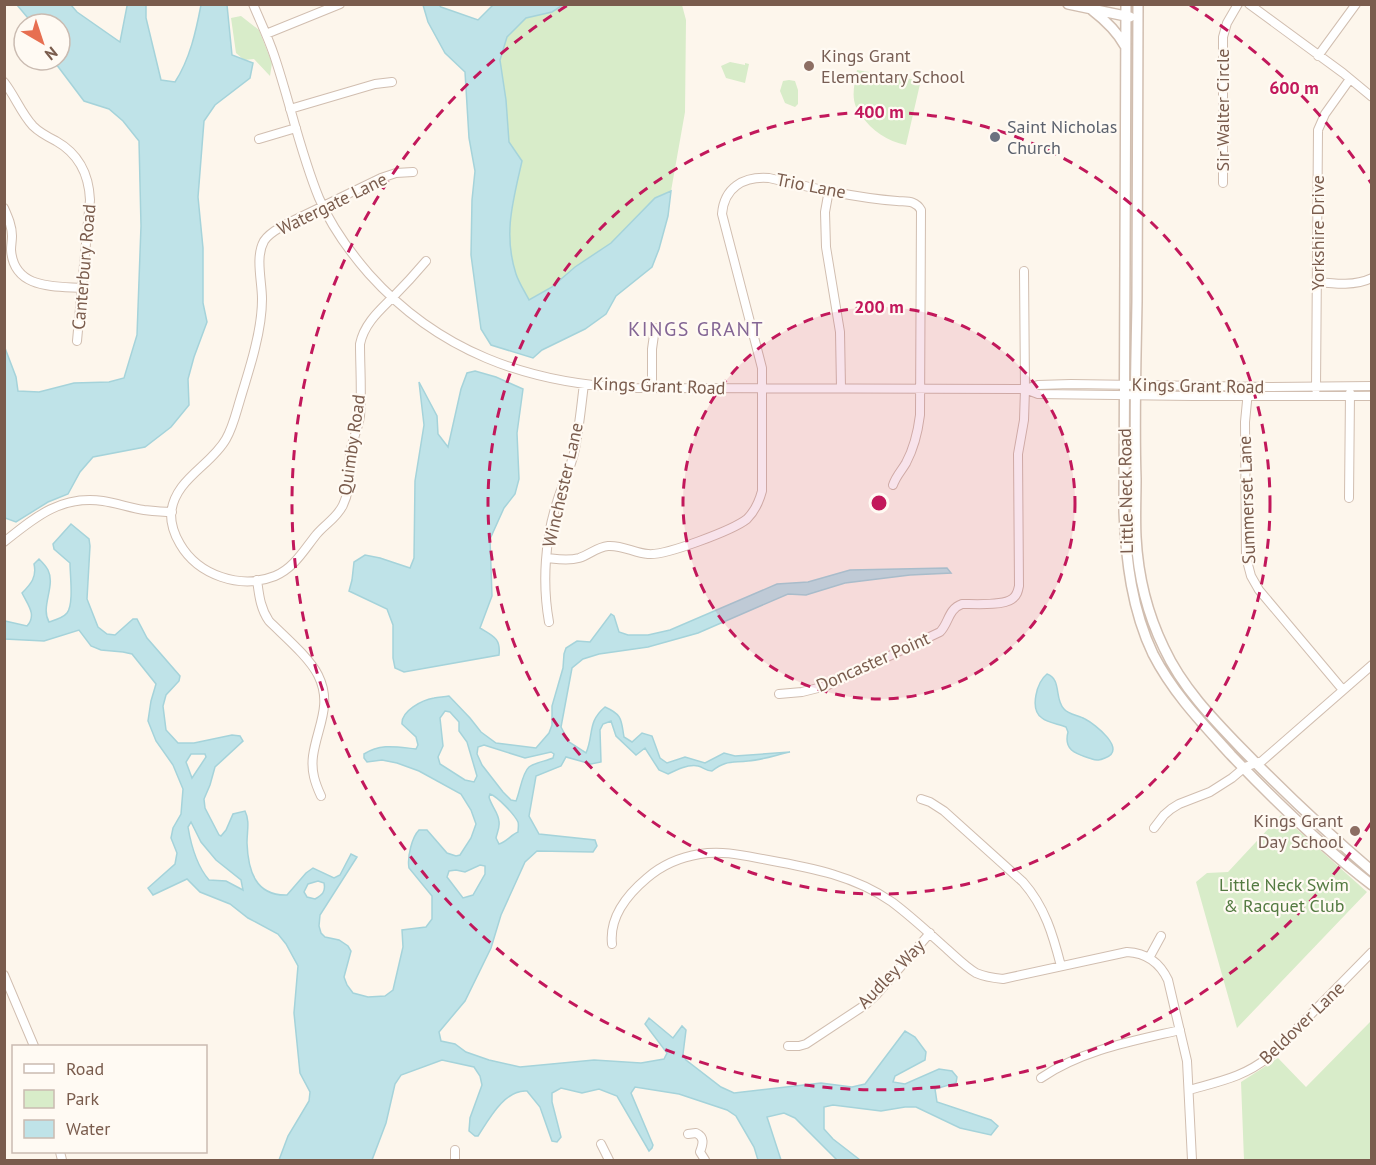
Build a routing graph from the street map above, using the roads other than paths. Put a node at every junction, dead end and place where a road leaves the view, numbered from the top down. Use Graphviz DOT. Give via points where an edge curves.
graph roads {
  1 [pos="252,4"];
  2 [pos="340,4"];
  3 [pos="1068,4"];
  4 [pos="1126,4"];
  5 [pos="1138,4"];
  6 [pos="1238,4"];
  7 [pos="1249,4"];
  8 [pos="1356,4"];
  9 [pos="1090,9"];
  10 [pos="1126,16"];
  11 [pos="1138,18"];
  12 [pos="266,34"];
  13 [pos="1126,48"];
  14 [pos="1318,56"];
  15 [pos="1350,79"];
  16 [pos="4,82"];
  17 [pos="392,82"];
  18 [pos="1371,97"];
  19 [pos="290,109"];
  20 [pos="296,128"];
  21 [pos="259,139"];
  22 [pos="413,172"];
  23 [pos="1223,183"];
  24 [pos="830,190"];
  25 [pos="323,206"];
  26 [pos="4,208"];
  27 [pos="426,261"];
  28 [pos="1024,272"];
  29 [pos="1371,278"];
  30 [pos="1318,282"];
  31 [pos="82,288"];
  32 [pos="392,298"];
  33 [pos="655,328"];
  34 [pos="77,341"];
  35 [pos="584,384"];
  36 [pos="1317,385"];
  37 [pos="1248,386"];
  38 [pos="1350,386"];
  39 [pos="1371,386"];
  40 [pos="652,388"];
  41 [pos="762,388"];
  42 [pos="841,388"];
  43 [pos="920,388"];
  44 [pos="1025,389"];
  45 [pos="1125,390"];
  46 [pos="1136,390"];
  47 [pos="1247,396"];
  48 [pos="1316,396"];
  49 [pos="1350,396"];
  50 [pos="1371,396"];
  51 [pos="893,485"];
  52 [pos="1349,498"];
  53 [pos="172,512"];
  54 [pos="4,543"];
  55 [pos="546,558"];
  56 [pos="257,580"];
  57 [pos="549,621"];
  58 [pos="1371,664"];
  59 [pos="1343,690"];
  60 [pos="779,694"];
  61 [pos="1256,764"];
  62 [pos="1244,768"];
  63 [pos="321,796"];
  64 [pos="921,799"];
  65 [pos="1154,828"];
  66 [pos="1370,877"];
  67 [pos="930,933"];
  68 [pos="1161,936"];
  69 [pos="612,944"];
  70 [pos="1371,952"];
  71 [pos="1149,958"];
  72 [pos="1061,966"];
  73 [pos="4,975"];
  74 [pos="1180,1030"];
  75 [pos="33,1045"];
  76 [pos="788,1046"];
  77 [pos="1041,1078"];
  78 [pos="1189,1090"];
  79 [pos="688,1134"];
  80 [pos="602,1144"];
  81 [pos="454,1150"];
  82 [pos="455,1161"];
  83 [pos="609,1161"];
  84 [pos="705,1161"];
  85 [pos="1192,1161"];
  1 -- 12 [label="street, Kings Grant Road"];
  2 -- 12 [label="street"];
  3 -- 9 [label="street"];
  4 -- 10 [label="street, Little Neck Road"];
  5 -- 11 [label="street, Little Neck Road"];
  6 -- 23 [label="street, Sir Walter Circle" via="1223,37"];
  7 -- 14 [label="street"];
  8 -- 14 [label="street"];
  9 -- 10 [label="street"];
  9 -- 13 [label="street" via="1114,30"];
  10 -- 11 [label="street"];
  10 -- 13 [label="street, Little Neck Road"];
  11 -- 46 [label="street, Little Neck Road"];
  12 -- 19 [label="street, Kings Grant Road"];
  13 -- 45 [label="street, Little Neck Road"];
  14 -- 15 [label="street"];
  15 -- 18 [label="street"];
  15 -- 30 [label="street, Yorkshire Drive" via="1324,114 1318,130"];
  16 -- 31 [label="street, Canterbury Road" via="32,125 70,152 84,169 90,200"];
  17 -- 19 [label="street"];
  19 -- 20 [label="street, Kings Grant Road"];
  20 -- 21 [label="street"];
  20 -- 25 [label="street, Kings Grant Road"];
  22 -- 25 [label="street, Watergate Lane" via="386,176"];
  24 -- 41 [label="street, Trio Lane" via="753,178 732,189 724,201 722,214 761,359"];
  24 -- 42 [label="street" via="825,229 840,332"];
  24 -- 43 [label="street, Trio Lane" via="880,200 912,201 921,210"];
  25 -- 32 [label="street, Kings Grant Road" via="345,245"];
  25 -- 53 [label="street, Watergate Lane" via="272,232 264,242 260,254 262,297 256,347 231,429 220,448 186,481"];
  26 -- 31 [label="street" via="11,228 13,262 22,274 37,284"];
  27 -- 32 [label="street, Quimby Road"];
  28 -- 44 [label="street"];
  29 -- 30 [label="street" via="1354,283"];
  30 -- 36 [label="street, Yorkshire Drive"];
  31 -- 34 [label="street, Canterbury Road"];
  32 -- 35 [label="street, Kings Grant Road" via="439,334 478,355 554,379"];
  32 -- 56 [label="street, Quimby Road" via="364,329 360,344 361,404 342,507 292,565"];
  33 -- 40 [label="street"];
  35 -- 40 [label="street, Kings Grant Road"];
  35 -- 55 [label="street, Winchester Lane" via="574,453 557,502"];
  36 -- 37 [label="street, Kings Grant Road"];
  36 -- 38 [label="street, Kings Grant Road"];
  36 -- 48 [label="street, Yorkshire Drive"];
  37 -- 46 [label="street, Kings Grant Road"];
  37 -- 47 [label="street, Summerset Lane"];
  38 -- 39 [label="street, Kings Grant Road"];
  38 -- 49 [label="street"];
  40 -- 41 [label="street, Kings Grant Road"];
  41 -- 42 [label="street, Kings Grant Road"];
  41 -- 55 [label="street" via="762,491 756,508 745,520 662,553 607,546 580,558"];
  42 -- 43 [label="street, Kings Grant Road"];
  43 -- 44 [label="street, Kings Grant Road"];
  43 -- 51 [label="street" via="915,440"];
  44 -- 45 [label="street, Kings Grant Road" via="1038,385"];
  44 -- 60 [label="street, Doncaster Point" via="1018,454 1016,596 1002,603 957,606 940,632 826,686"];
  45 -- 46 [label="street, Kings Grant Road"];
  45 -- 62 [label="street, Little Neck Road" via="1125,537 1141,624 1163,672 1183,702"];
  46 -- 47 [label="street, Kings Grant Road"];
  46 -- 61 [label="street, Little Neck Road" via="1136,536 1150,612 1182,681"];
  47 -- 48 [label="street, Kings Grant Road"];
  47 -- 59 [label="street, Summerset Lane" via="1247,567 1259,590"];
  48 -- 49 [label="street, Kings Grant Road"];
  49 -- 50 [label="street, Kings Grant Road"];
  49 -- 52 [label="street"];
  53 -- 54 [label="street" via="76,501 46,511"];
  53 -- 56 [label="street, Quimby Road" via="176,536 198,565 216,576"];
  55 -- 57 [label="street, Winchester Lane" via="545,603"];
  56 -- 63 [label="street" via="265,615 310,662 322,686 325,709 313,767"];
  58 -- 59 [label="street"];
  59 -- 61 [label="street"];
  61 -- 62 [label="street"];
  61 -- 66 [label="street, Little Neck Road"];
  62 -- 65 [label="street" via="1223,785 1171,809"];
  62 -- 66 [label="street, Little Neck Road" via="1299,823"];
  64 -- 72 [label="street" via="945,811 1032,892 1049,923"];
  67 -- 69 [label="street" via="892,902 850,879 815,868 721,852 685,857 649,876 621,908 612,927"];
  67 -- 72 [label="street" via="966,966 984,976 1003,979"];
  67 -- 76 [label="street, Audley Way" via="865,1005 806,1044"];
  68 -- 71 [label="street"];
  70 -- 78 [label="street, Beldover Lane" via="1265,1061 1236,1077"];
  71 -- 72 [label="street" via="1127,952"];
  71 -- 74 [label="street" via="1168,980"];
  73 -- 75 [label="street"];
  74 -- 77 [label="street" via="1085,1055"];
  74 -- 78 [label="street"];
  78 -- 85 [label="street"];
  79 -- 84 [label="street" via="702,1137 700,1152"];
  80 -- 83 [label="street"];
  81 -- 82 [label="street"];
}
